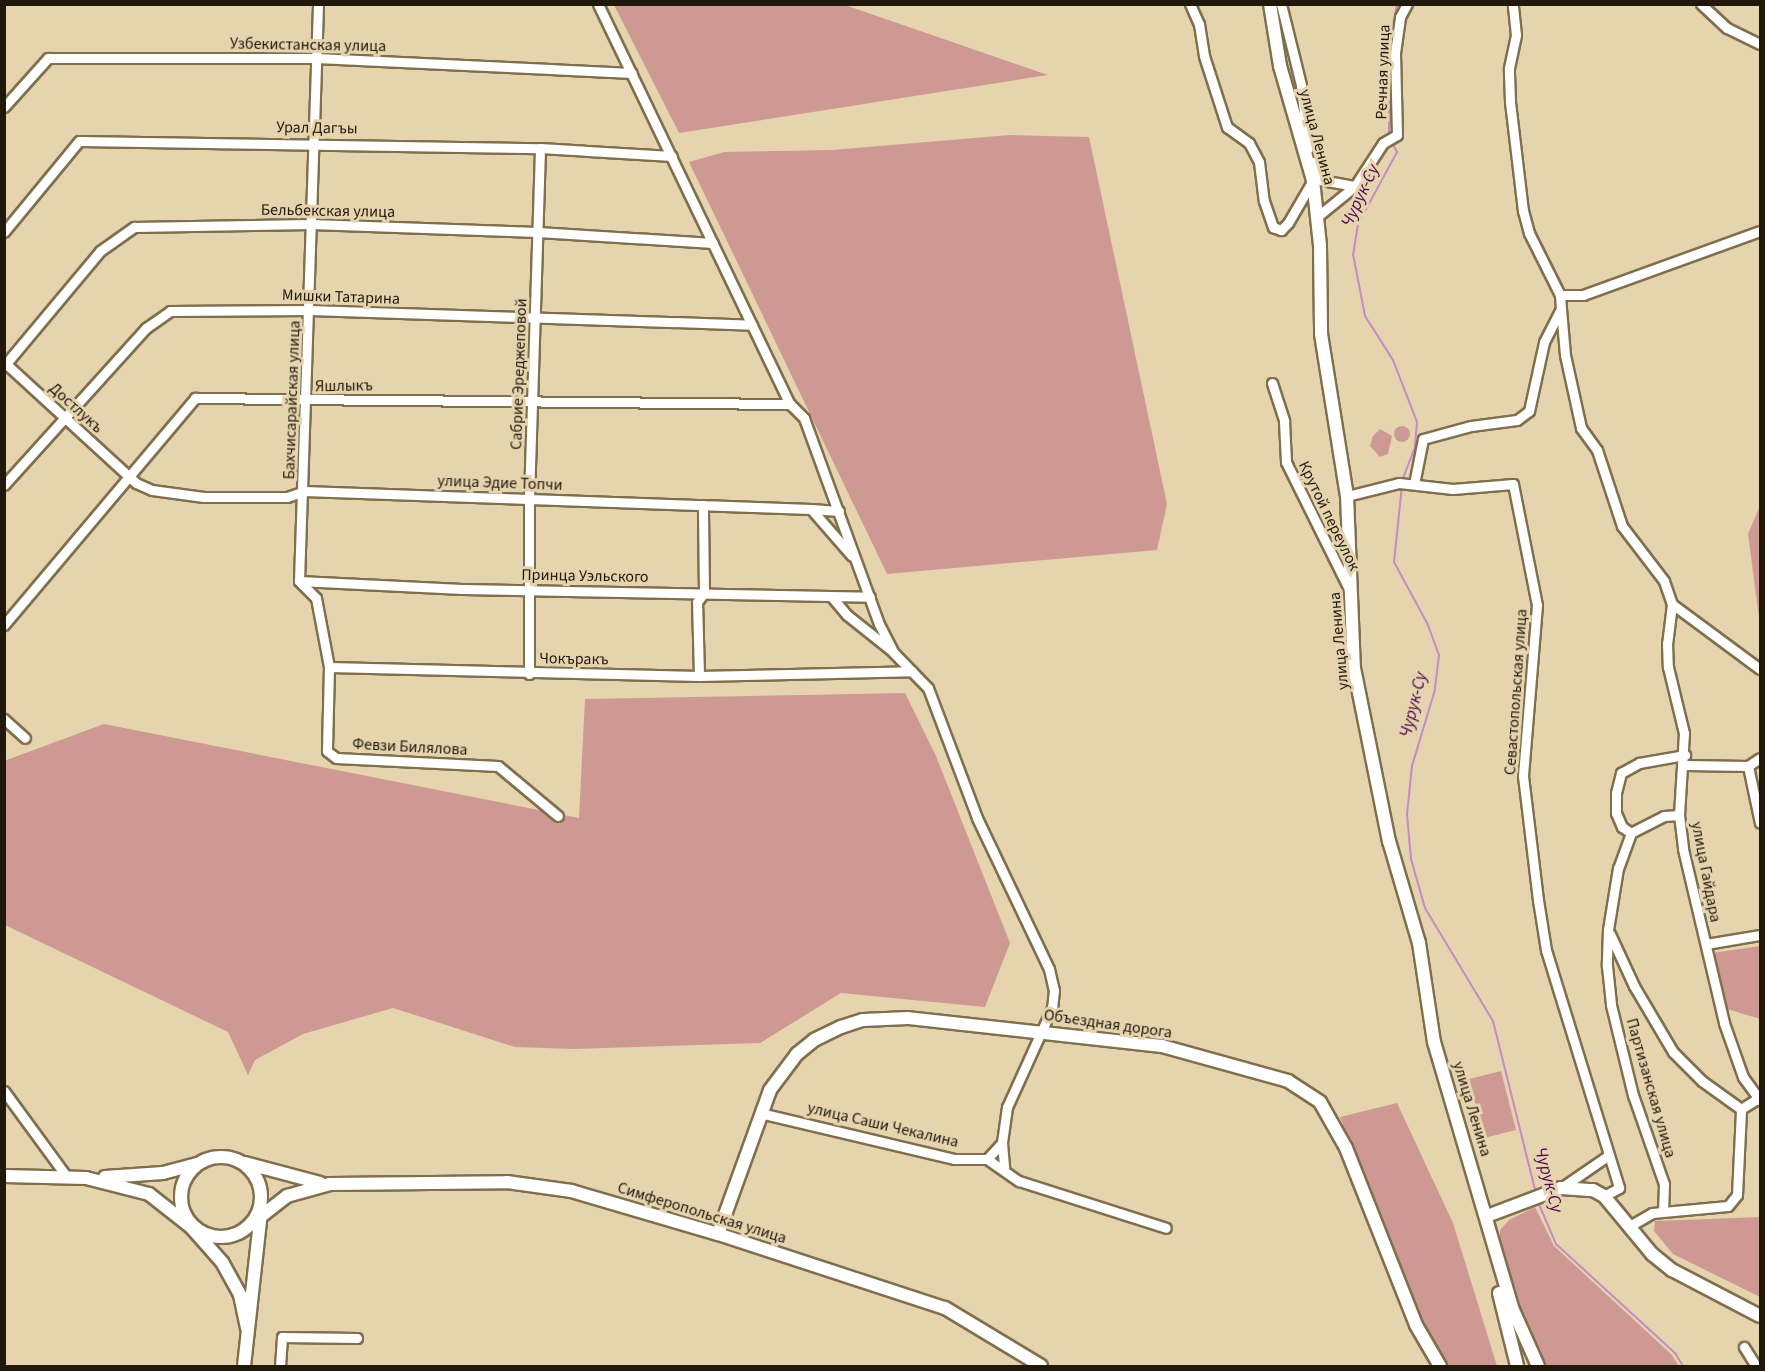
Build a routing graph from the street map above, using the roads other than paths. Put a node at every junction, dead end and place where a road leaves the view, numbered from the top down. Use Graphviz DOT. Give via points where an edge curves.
graph roads {
  1 [pos="318,4"];
  2 [pos="598,4"];
  3 [pos="1190,4"];
  4 [pos="1407,4"];
  5 [pos="1513,4"];
  6 [pos="1701,4"];
  7 [pos="1280,5"];
  8 [pos="1761,44"];
  9 [pos="316,58"];
  10 [pos="632,73"];
  11 [pos="4,107"];
  12 [pos="314,143"];
  13 [pos="540,148"];
  14 [pos="672,156"];
  15 [pos="1313,180"];
  16 [pos="1356,186"];
  17 [pos="1318,216"];
  18 [pos="311,224"];
  19 [pos="1761,231"];
  20 [pos="4,232"];
  21 [pos="538,232"];
  22 [pos="713,243"];
  23 [pos="1560,295"];
  24 [pos="1561,309"];
  25 [pos="310,310"];
  26 [pos="536,320"];
  27 [pos="752,325"];
  28 [pos="5,364"];
  29 [pos="1272,383"];
  30 [pos="534,399"];
  31 [pos="305,401"];
  32 [pos="790,404"];
  33 [pos="64,419"];
  34 [pos="128,474"];
  35 [pos="1407,483"];
  36 [pos="4,485"];
  37 [pos="304,491"];
  38 [pos="1347,496"];
  39 [pos="529,499"];
  40 [pos="703,506"];
  41 [pos="811,509"];
  42 [pos="839,511"];
  43 [pos="855,560"];
  44 [pos="299,581"];
  45 [pos="529,590"];
  46 [pos="1350,591"];
  47 [pos="704,593"];
  48 [pos="831,596"];
  49 [pos="870,597"];
  50 [pos="1672,604"];
  51 [pos="4,625"];
  52 [pos="893,652"];
  53 [pos="329,667"];
  54 [pos="1761,669"];
  55 [pos="912,671"];
  56 [pos="529,674"];
  57 [pos="699,676"];
  58 [pos="4,719"];
  59 [pos="25,738"];
  60 [pos="1684,755"];
  61 [pos="1761,758"];
  62 [pos="1685,765"];
  63 [pos="1748,766"];
  64 [pos="1679,815"];
  65 [pos="558,816"];
  66 [pos="1761,823"];
  67 [pos="1631,833"];
  68 [pos="1608,930"];
  69 [pos="1761,935"];
  70 [pos="1706,944"];
  71 [pos="1044,1032"];
  72 [pos="4,1091"];
  73 [pos="1759,1100"];
  74 [pos="1741,1109"];
  75 [pos="760,1113"];
  76 [pos="1002,1143"];
  77 [pos="1609,1155"];
  78 [pos="987,1159"];
  79 [pos="201,1163"];
  80 [pos="245,1163"];
  81 [pos="1005,1168"];
  82 [pos="4,1176"];
  83 [pos="67,1177"];
  84 [pos="86,1178"];
  85 [pos="330,1184"];
  86 [pos="1561,1188"];
  87 [pos="1604,1196"];
  88 [pos="1663,1211"];
  89 [pos="259,1214"];
  90 [pos="1487,1216"];
  91 [pos="191,1227"];
  92 [pos="1628,1227"];
  93 [pos="1166,1228"];
  94 [pos="718,1234"];
  95 [pos="1493,1247"];
  96 [pos="1761,1316"];
  97 [pos="247,1328"];
  98 [pos="357,1338"];
  99 [pos="1744,1347"];
  100 [pos="244,1366"];
  101 [pos="280,1366"];
  102 [pos="1041,1366"];
  103 [pos="1440,1366"];
  104 [pos="1517,1366"];
  105 [pos="1538,1366"];
  106 [pos="1756,1366"];
  1 -- 9 [label="street, Бахчисарайская улица"];
  2 -- 10 [label="street"];
  3 -- 15 [label="street" via="1227,127 1249,143 1259,162 1264,201 1273,227 1281,230 1288,223"];
  4 -- 16 [label="street, Речная улица" via="1400,17 1395,53 1397,135 1383,143"];
  5 -- 23 [label="street" via="1516,35 1509,68 1510,102 1523,212 1529,233"];
  6 -- 8 [label="street" via="1727,28"];
  7 -- 15 [label="main road, улица Ленина" via="1280,66"];
  7 -- 16 [label="street" via="1301,85 1309,153 1320,180"];
  9 -- 10 [label="street, Узбекистанская улица"];
  9 -- 11 [label="street, Узбекистанская улица" via="48,58"];
  9 -- 12 [label="street, Бахчисарайская улица"];
  10 -- 14 [label="street"];
  12 -- 13 [label="street, Урал Дагъы"];
  12 -- 18 [label="street, Бахчисарайская улица"];
  12 -- 20 [label="street, Урал Дагъы" via="79,141"];
  13 -- 14 [label="street, Урал Дагъы"];
  13 -- 21 [label="street, Сабрие Эреджеповой"];
  14 -- 22 [label="street"];
  15 -- 17 [label="main road, улица Ленина"];
  16 -- 17 [label="street, Речная улица"];
  17 -- 38 [label="main road, улица Ленина" via="1321,334"];
  18 -- 21 [label="street, Бельбекская улица"];
  18 -- 25 [label="street, Бахчисарайская улица"];
  18 -- 28 [label="street, Бельбекская улица" via="134,226 100,250"];
  19 -- 23 [label="street" via="1583,295"];
  21 -- 22 [label="street, Бельбекская улица"];
  21 -- 26 [label="street, Сабрие Эреджеповой"];
  22 -- 27 [label="street"];
  23 -- 24 [label="street"];
  24 -- 35 [label="street" via="1544,342 1529,411 1517,420 1471,426 1423,439"];
  24 -- 50 [label="street" via="1565,355 1581,428 1597,450 1622,526 1664,581"];
  25 -- 26 [label="street, Мишки Татарина"];
  25 -- 31 [label="street, Бахчисарайская улица"];
  25 -- 33 [label="street, Мишки Татарина" via="170,310 146,328"];
  26 -- 27 [label="street, Мишки Татарина"];
  26 -- 30 [label="street, Сабрие Эреджеповой"];
  27 -- 32 [label="street"];
  28 -- 33 [label="street, Достлукъ"];
  29 -- 46 [label="street, Крутой переулок" via="1284,421 1286,462"];
  30 -- 31 [label="street, Яшлыкъ"];
  30 -- 32 [label="street, Яшлыкъ" via="625,405"];
  30 -- 39 [label="street, Сабрие Эреджеповой"];
  31 -- 34 [label="street, Яшлыкъ" via="195,398"];
  31 -- 37 [label="street, Бахчисарайская улица"];
  32 -- 42 [label="street" via="804,418"];
  33 -- 34 [label="street, Достлукъ"];
  33 -- 36 [label="street, Мишки Татарина"];
  34 -- 37 [label="street, улица Эдие Топчи" via="136,483 152,490 204,497 287,497"];
  34 -- 51 [label="street, Яшлыкъ"];
  35 -- 38 [label="street, Севастопольская улица"];
  35 -- 77 [label="street, Севастопольская улица" via="1453,489 1513,484 1537,605 1523,776 1538,900 1546,950"];
  37 -- 39 [label="street, улица Эдие Топчи"];
  37 -- 44 [label="street, Бахчисарайская улица"];
  38 -- 46 [label="main road, улица Ленина"];
  39 -- 40 [label="street, улица Эдие Топчи"];
  39 -- 45 [label="street, Сабрие Эреджеповой"];
  40 -- 41 [label="street, улица Эдие Топчи"];
  40 -- 47 [label="street"];
  41 -- 42 [label="street, улица Эдие Топчи"];
  41 -- 43 [label="street"];
  42 -- 43 [label="street"];
  43 -- 49 [label="street"];
  44 -- 45 [label="street, Принца Уэльского"];
  44 -- 53 [label="street" via="316,598"];
  45 -- 47 [label="street, Принца Уэльского"];
  45 -- 56 [label="street, Сабрие Эреджеповой"];
  46 -- 90 [label="main road, улица Ленина" via="1354,668 1389,840 1419,943 1434,1042"];
  47 -- 48 [label="street, Принца Уэльского"];
  47 -- 57 [label="street" via="697,602"];
  48 -- 49 [label="street, Принца Уэльского"];
  48 -- 52 [label="street" via="847,615"];
  49 -- 52 [label="street"];
  50 -- 54 [label="street"];
  50 -- 60 [label="street, улица Гайдара" via="1668,667 1684,733"];
  52 -- 55 [label="street"];
  53 -- 56 [label="street, Чокъракъ"];
  53 -- 65 [label="street, Февзи Билялова" via="327,751 336,758 498,766"];
  55 -- 57 [label="street, Чокъракъ"];
  55 -- 71 [label="street" via="934,702 977,818 1049,969 1054,990"];
  56 -- 57 [label="street, Чокъракъ"];
  58 -- 59 [label="street"];
  60 -- 62 [label="street, улица Гайдара"];
  60 -- 67 [label="street" via="1639,763 1622,773 1616,813 1622,827"];
  61 -- 63 [label="street"];
  62 -- 63 [label="street"];
  62 -- 64 [label="street, улица Гайдара"];
  63 -- 66 [label="street"];
  64 -- 67 [label="street" via="1664,816"];
  64 -- 70 [label="street, улица Гайдара" via="1683,849"];
  67 -- 68 [label="street, Партизанская улица" via="1618,868"];
  68 -- 74 [label="street" via="1634,986 1673,1052 1702,1081"];
  68 -- 88 [label="street, Партизанская улица" via="1611,1005 1633,1095 1664,1184"];
  69 -- 70 [label="street"];
  70 -- 73 [label="street, улица Гайдара" via="1724,1023 1743,1077"];
  71 -- 75 [label="main road, Объездная дорога" via="908,1018 863,1020 814,1040 797,1054 770,1090"];
  71 -- 76 [label="street" via="1033,1045 1006,1107"];
  71 -- 103 [label="main road, Объездная дорога" via="1162,1046 1249,1068 1288,1081 1320,1102 1338,1131 1416,1325"];
  72 -- 83 [label="street"];
  73 -- 74 [label="street"];
  74 -- 88 [label="street" via="1737,1195 1728,1206"];
  75 -- 78 [label="street, улица Саши Чекалина" via="954,1159"];
  75 -- 94 [label="main road, Объездная дорога"];
  76 -- 78 [label="street"];
  76 -- 81 [label="street"];
  77 -- 86 [label="street"];
  77 -- 87 [label="street, Севастопольская улица" via="1618,1188"];
  78 -- 81 [label="street, улица Саши Чекалина"];
  79 -- 80 [label="main road" via="226,1157"];
  79 -- 84 [label="main road" via="163,1173"];
  79 -- 91 [label="main road" via="186,1177 182,1188 183,1207"];
  80 -- 85 [label="main road, Симферопольская улица" via="290,1178"];
  80 -- 89 [label="main road" via="257,1179"];
  81 -- 93 [label="street, улица Саши Чекалина" via="1019,1181"];
  82 -- 83 [label="main road"];
  83 -- 84 [label="main road"];
  84 -- 91 [label="main road" via="149,1194"];
  85 -- 89 [label="main road, Симферопольская улица" via="293,1193"];
  85 -- 94 [label="main road, Симферопольская улица" via="507,1182 571,1191"];
  86 -- 87 [label="main road" via="1579,1188"];
  86 -- 90 [label="main road"];
  87 -- 92 [label="main road"];
  88 -- 92 [label="street"];
  89 -- 91 [label="main road" via="240,1232 219,1237"];
  89 -- 97 [label="main road"];
  90 -- 95 [label="main road, улица Ленина"];
  91 -- 97 [label="main road" via="228,1269 240,1295"];
  92 -- 96 [label="main road" via="1672,1270"];
  94 -- 102 [label="main road, Симферопольская улица" via="945,1308"];
  95 -- 104 [label="main road" via="1496,1278"];
  95 -- 105 [label="main road, улица Ленина" via="1513,1310"];
  97 -- 100 [label="main road"];
  98 -- 101 [label="street" via="282,1337"];
  99 -- 106 [label="street"];
}
